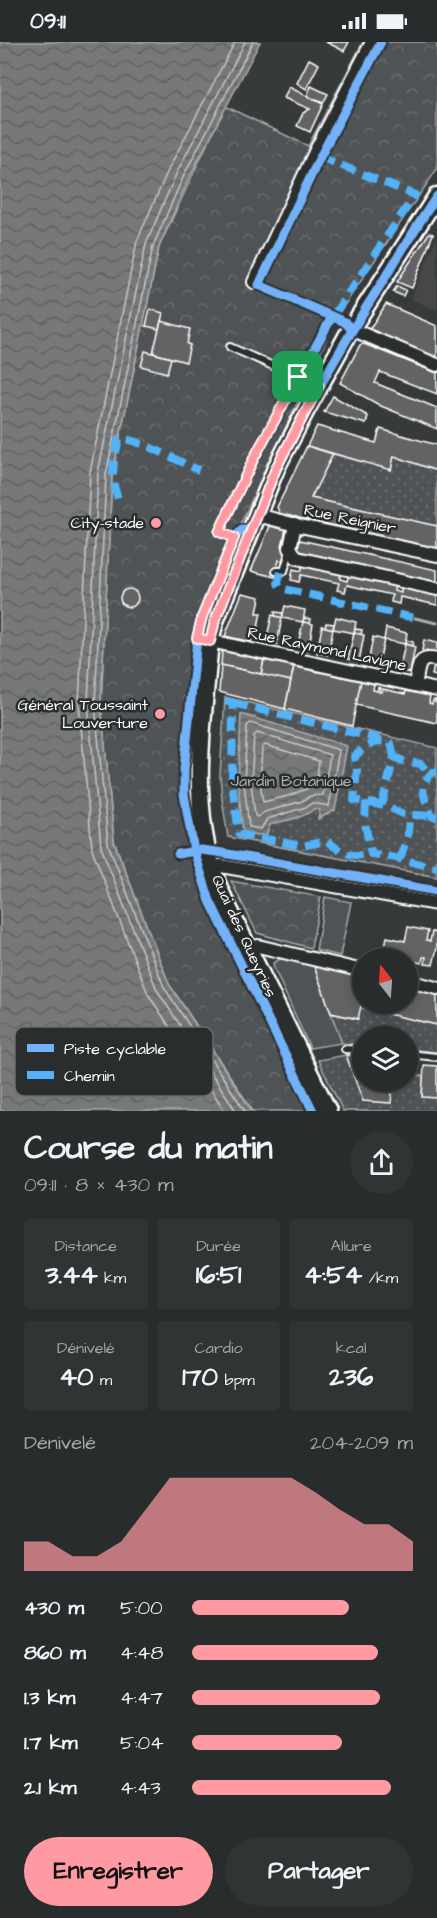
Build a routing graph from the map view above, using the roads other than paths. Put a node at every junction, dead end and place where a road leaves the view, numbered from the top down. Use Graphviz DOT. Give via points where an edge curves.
graph roads {
  1 [pos="372,42"];
  2 [pos="437,196"];
  3 [pos="254,282"];
  4 [pos="351,329"];
  5 [pos="230,347"];
  6 [pos="437,365"];
  7 [pos="319,386"];
  8 [pos="257,515"];
  9 [pos="295,524"];
  10 [pos="290,548"];
  11 [pos="437,555"];
  12 [pos="276,572"];
  13 [pos="437,589"];
  14 [pos="204,639"];
  15 [pos="437,660"];
  16 [pos="414,685"];
  17 [pos="437,690"];
  18 [pos="206,867"];
  19 [pos="437,904"];
  20 [pos="249,948"];
  21 [pos="352,968"];
  22 [pos="418,983"];
  23 [pos="437,988"];
  24 [pos="345,1048"];
  25 [pos="352,1049"];
  26 [pos="418,1055"];
  27 [pos="437,1057"];
  28 [pos="328,1111"];
  1 -- 3 [label="street"];
  2 -- 4 [label="main road, Quai des Queyries"];
  4 -- 6 [label="street"];
  4 -- 7 [label="main road, Quai des Queyries"];
  5 -- 7 [label="lane"];
  7 -- 8 [label="main road, Quai des Queyries" via="276,468"];
  8 -- 9 [label="street, Rue Reignier"];
  8 -- 14 [label="main road, Quai des Queyries" via="215,621"];
  9 -- 10 [label="street"];
  9 -- 11 [label="street, Rue Reignier"];
  10 -- 12 [label="lane" via="286,568"];
  10 -- 13 [label="street" via="297,558"];
  14 -- 16 [label="street, Rue Raymond Lavigne"];
  14 -- 18 [label="main road, Quai des Queyries" via="199,771"];
  15 -- 16 [label="street" via="423,659"];
  16 -- 17 [label="street, Rue Raymond Lavigne"];
  18 -- 19 [label="street" via="221,866"];
  18 -- 20 [label="main road, Quai des Queyries"];
  20 -- 21 [label="street" via="258,946"];
  20 -- 28 [label="main road, Quai des Queyries" via="260,988 311,1092"];
  22 -- 23 [label="street"];
  24 -- 25 [label="lane"];
  26 -- 27 [label="lane"];
}
